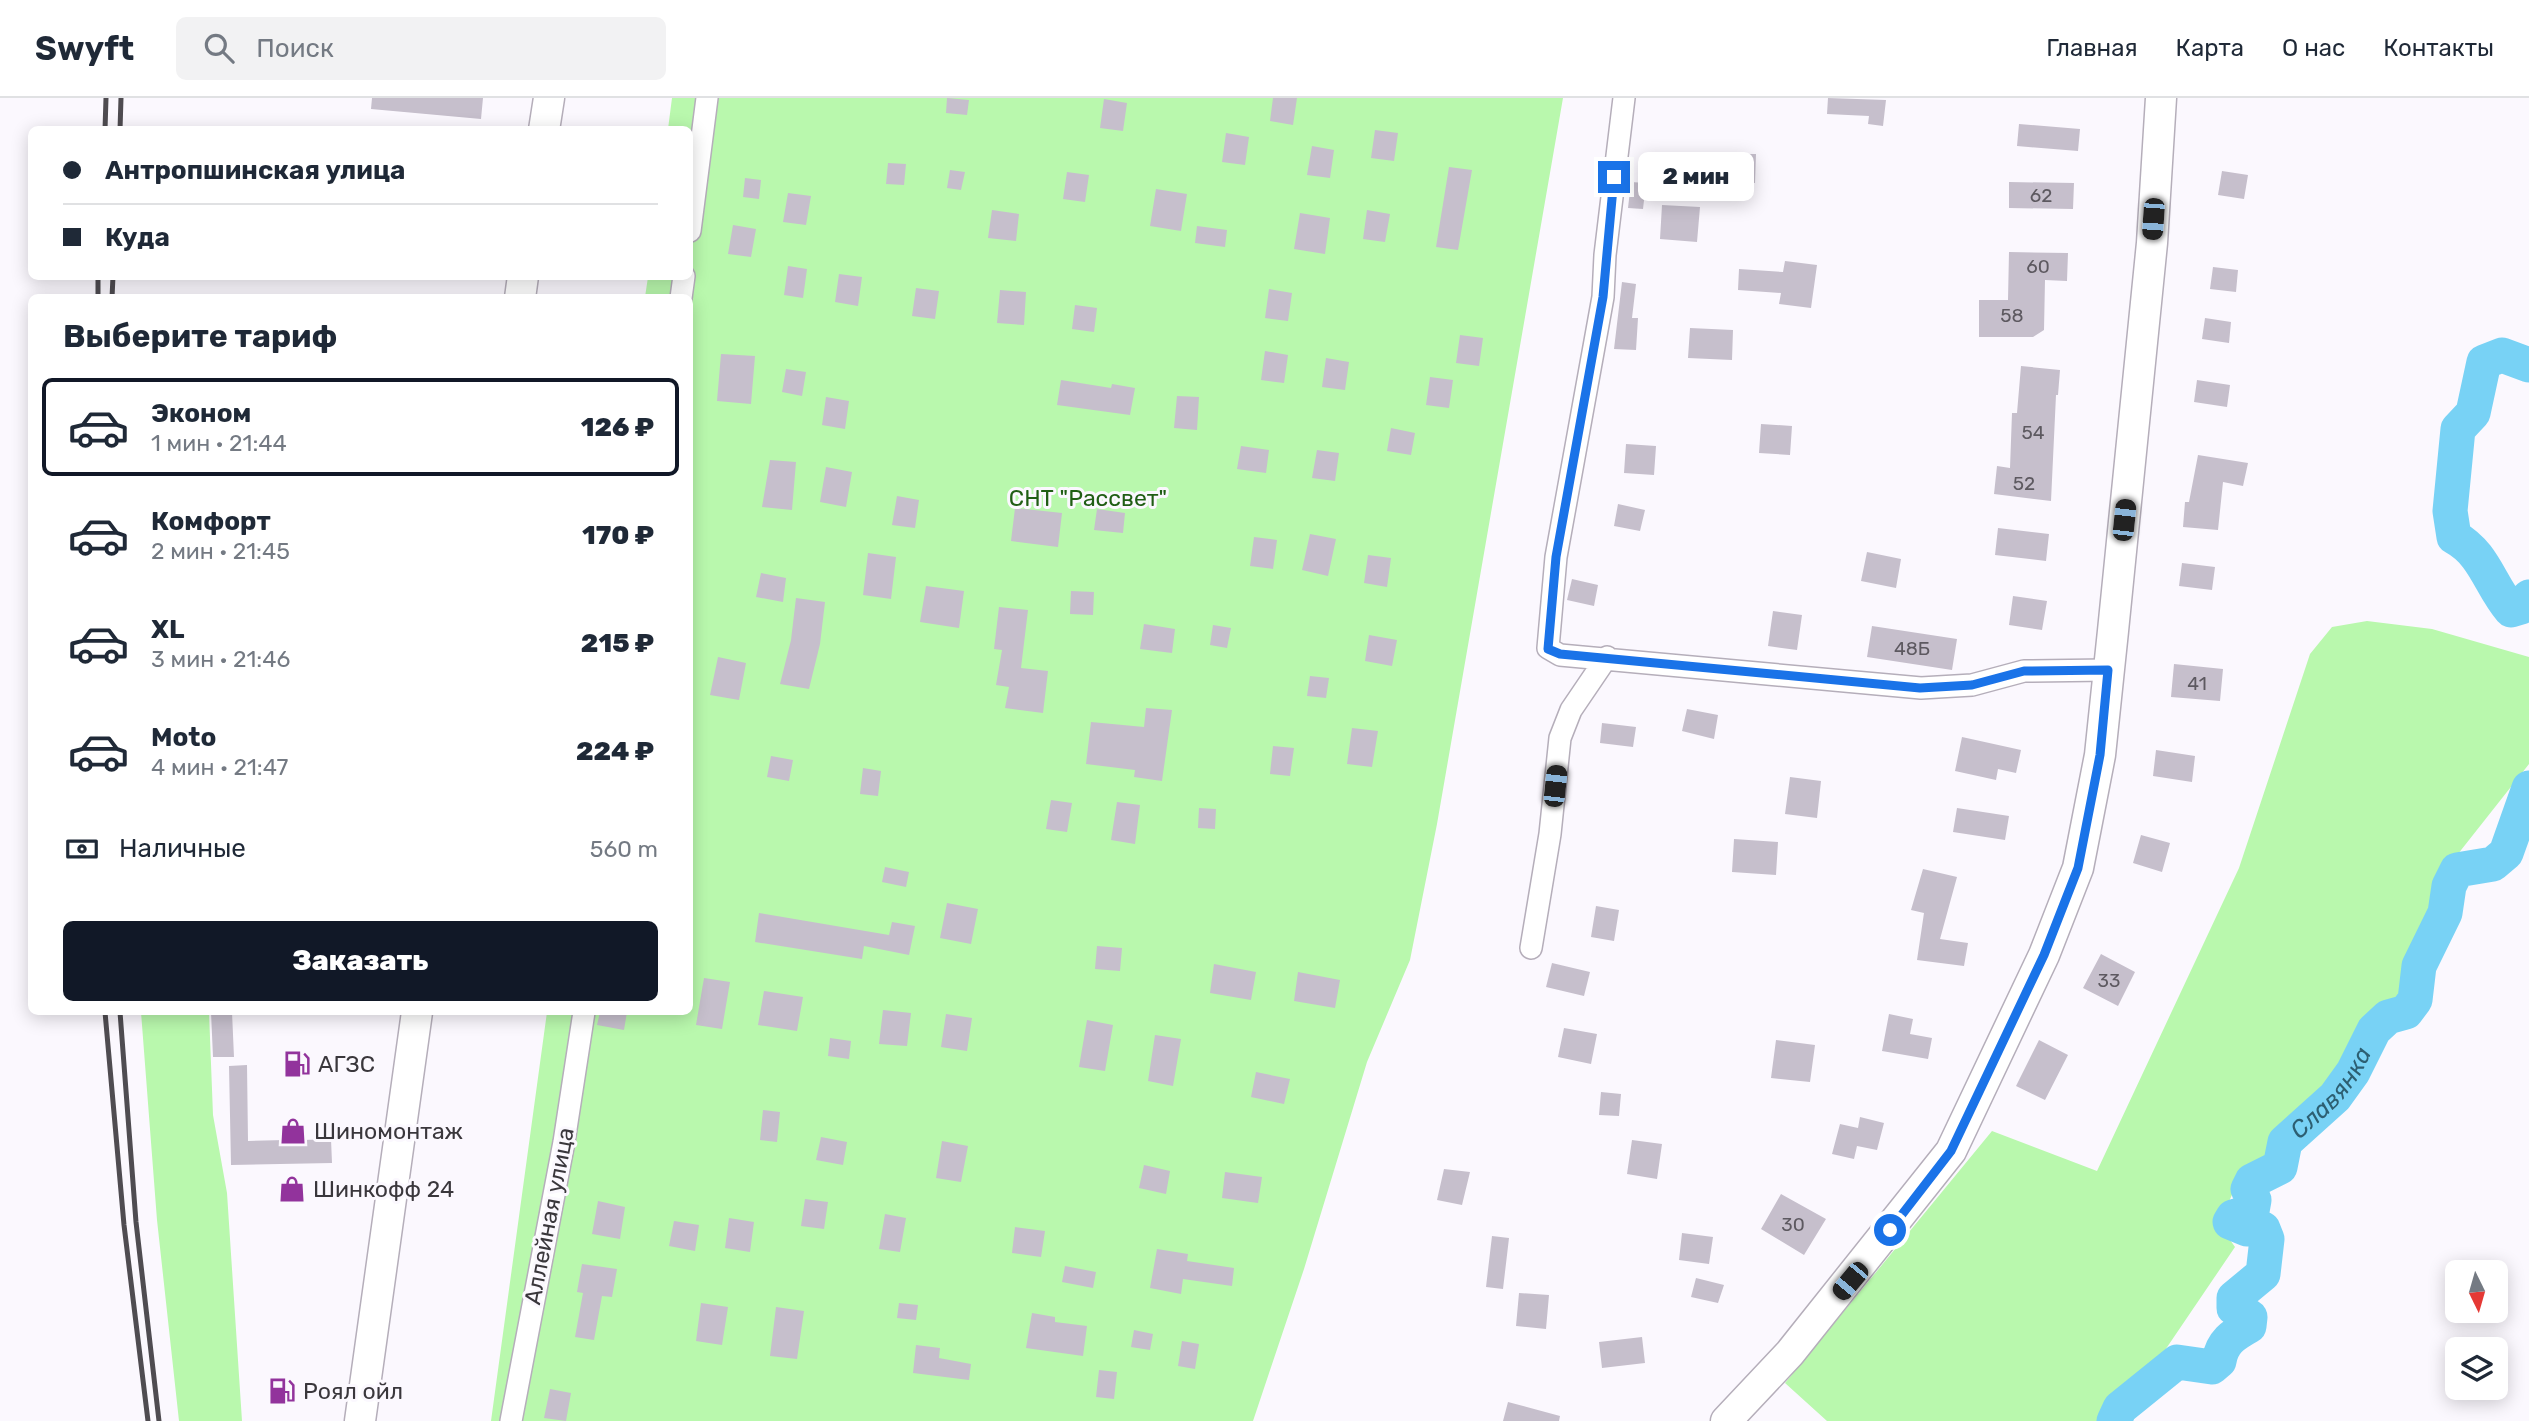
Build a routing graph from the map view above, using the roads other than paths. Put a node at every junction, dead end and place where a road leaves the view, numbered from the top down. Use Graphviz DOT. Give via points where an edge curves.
graph roads {
  1 [pos="549,98"];
  2 [pos="707,98"];
  3 [pos="1624,98"];
  4 [pos="2161,98"];
  5 [pos="545,126"];
  6 [pos="693,208"];
  7 [pos="1606,657"];
  8 [pos="2108,670"];
  9 [pos="1531,948"];
  10 [pos="417,1015"];
  11 [pos="584,1015"];
  12 [pos="360,1421"];
  13 [pos="512,1421"];
  14 [pos="1726,1421"];
  1 -- 5 [label="street"];
  2 -- 6 [label="street"];
  3 -- 7 [label="street" via="1603,297 1559,544 1548,649"];
  4 -- 8 [label="street" via="2150,257"];
  7 -- 8 [label="street" via="1920,688 1972,685 2024,671"];
  7 -- 9 [label="street" via="1571,710 1559,738 1550,834"];
  8 -- 14 [label="street" via="2100,755 2078,868 2044,955 1951,1151 1790,1353"];
  10 -- 12 [label="street"];
  11 -- 13 [label="street, Аллейная улица"];
}
